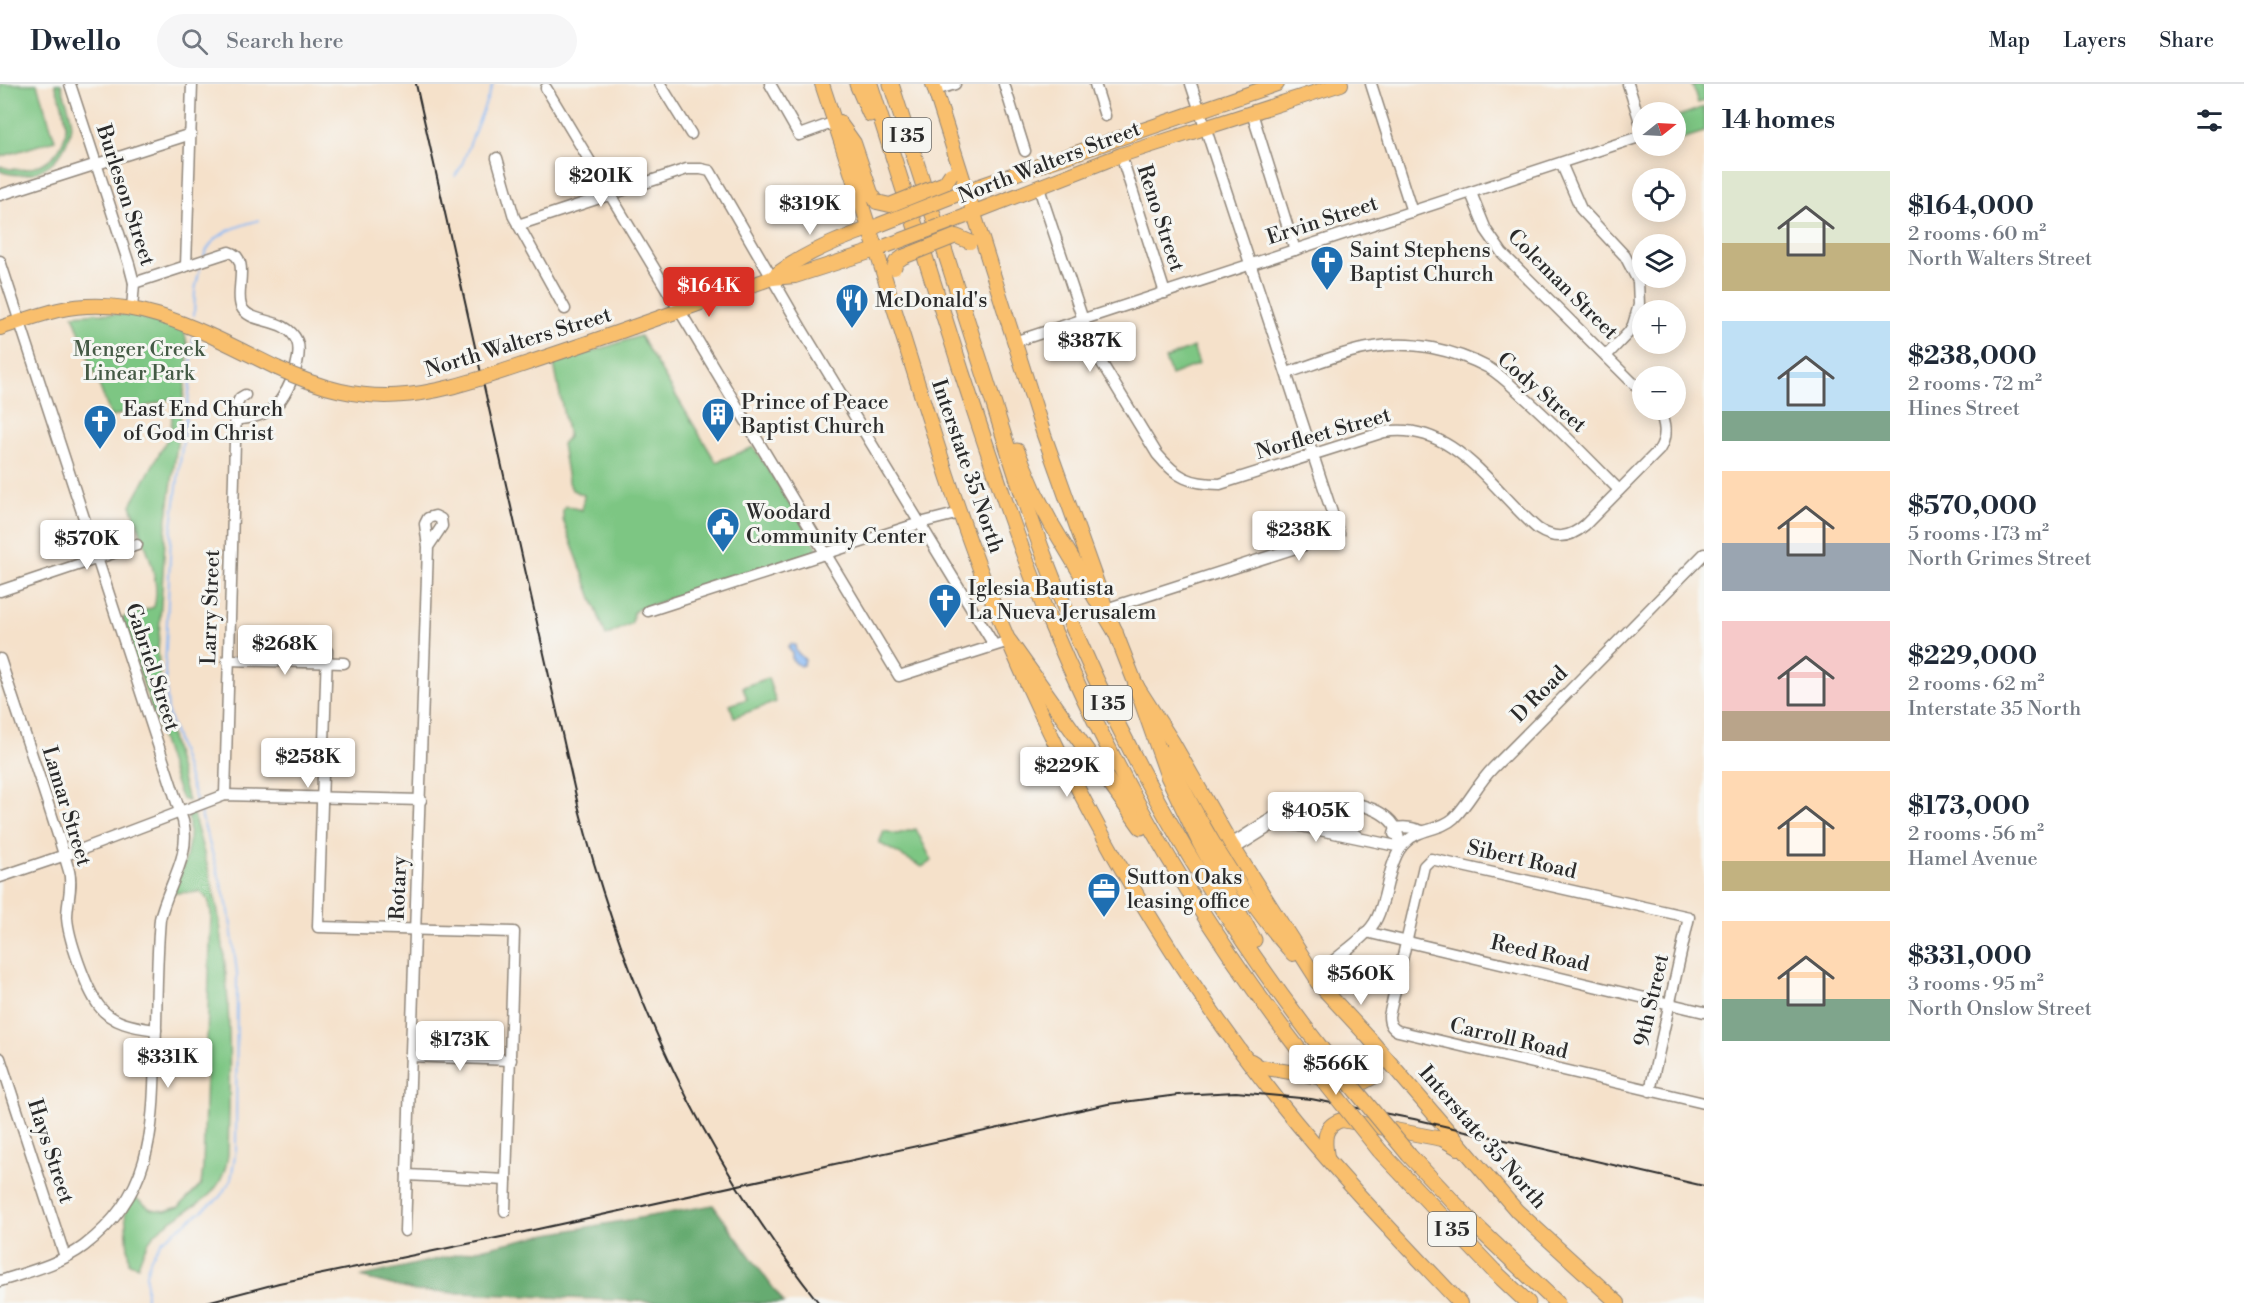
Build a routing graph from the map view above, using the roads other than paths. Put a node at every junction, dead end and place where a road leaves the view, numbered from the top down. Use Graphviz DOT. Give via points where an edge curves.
graph roads {
  1 [pos="70,84"];
  2 [pos="192,84"];
  3 [pos="660,84"];
  4 [pos="770,84"];
  5 [pos="822,84"];
  6 [pos="857,84"];
  7 [pos="870,84"];
  8 [pos="891,84"];
  9 [pos="897,84"];
  10 [pos="955,84"];
  11 [pos="1004,84"];
  12 [pos="1095,84"];
  13 [pos="1191,84"];
  14 [pos="1277,84"];
  15 [pos="1341,84"];
  16 [pos="1371,84"];
  17 [pos="1628,84"];
  18 [pos="934,87"];
  19 [pos="546,88"];
  20 [pos="1634,102"];
  21 [pos="1199,109"];
  22 [pos="1252,113"];
  23 [pos="1105,116"];
  24 [pos="833,118"];
  25 [pos="1205,128"];
  26 [pos="948,130"];
  27 [pos="190,134"];
  28 [pos="691,134"];
  29 [pos="1632,139"];
  30 [pos="1025,151"];
  31 [pos="1120,155"];
  32 [pos="497,158"];
  33 [pos="1561,163"];
  34 [pos="97,164"];
  35 [pos="923,186"];
  36 [pos="1039,188"];
  37 [pos="903,190"];
  38 [pos="962,192"];
  39 [pos="1470,193"];
  40 [pos="0,195"];
  41 [pos="610,195"];
  42 [pos="1412,212"];
  43 [pos="970,214"];
  44 [pos="518,225"];
  45 [pos="874,227"];
  46 [pos="881,248"];
  47 [pos="1295,250"];
  48 [pos="0,261"];
  49 [pos="190,264"];
  50 [pos="1251,264"];
  51 [pos="990,267"];
  52 [pos="772,278"];
  53 [pos="134,283"];
  54 [pos="890,293"];
  55 [pos="1165,293"];
  56 [pos="132,309"];
  57 [pos="565,309"];
  58 [pos="681,311"];
  59 [pos="1082,320"];
  60 [pos="20,322"];
  61 [pos="0,328"];
  62 [pos="973,340"];
  63 [pos="1014,342"];
  64 [pos="1606,356"];
  65 [pos="1287,373"];
  66 [pos="1632,382"];
  67 [pos="245,395"];
  68 [pos="235,420"];
  69 [pos="1663,420"];
  70 [pos="1313,454"];
  71 [pos="1619,490"];
  72 [pos="960,513"];
  73 [pos="920,523"];
  74 [pos="137,545"];
  75 [pos="429,547"];
  76 [pos="825,554"];
  77 [pos="1704,554"];
  78 [pos="98,558"];
  79 [pos="0,591"];
  80 [pos="1106,609"];
  81 [pos="648,611"];
  82 [pos="1115,631"];
  83 [pos="1001,643"];
  84 [pos="327,651"];
  85 [pos="0,659"];
  86 [pos="228,660"];
  87 [pos="326,663"];
  88 [pos="344,663"];
  89 [pos="1136,685"];
  90 [pos="225,795"];
  91 [pos="322,796"];
  92 [pos="421,800"];
  93 [pos="185,809"];
  94 [pos="1396,828"];
  95 [pos="1422,831"];
  96 [pos="1396,846"];
  97 [pos="1232,847"];
  98 [pos="64,856"];
  99 [pos="0,877"];
  100 [pos="1689,917"];
  101 [pos="416,930"];
  102 [pos="1366,932"];
  103 [pos="1406,942"];
  104 [pos="1332,962"];
  105 [pos="1322,987"];
  106 [pos="1263,1002"];
  107 [pos="1670,1004"];
  108 [pos="1704,1012"];
  109 [pos="156,1030"];
  110 [pos="1309,1033"];
  111 [pos="1376,1047"];
  112 [pos="410,1056"];
  113 [pos="0,1058"];
  114 [pos="1247,1059"];
  115 [pos="511,1060"];
  116 [pos="1650,1091"];
  117 [pos="1704,1103"];
  118 [pos="1468,1154"];
  119 [pos="1327,1157"];
  120 [pos="407,1175"];
  121 [pos="507,1180"];
  122 [pos="505,1211"];
  123 [pos="405,1231"];
  124 [pos="65,1257"];
  125 [pos="0,1281"];
  126 [pos="1460,1303"];
  127 [pos="1528,1303"];
  128 [pos="1557,1303"];
  129 [pos="1618,1303"];
  1 -- 34 [label="street, Burleson Street"];
  2 -- 27 [label="street"];
  3 -- 28 [label="street"];
  4 -- 24 [label="street" via="799,135"];
  5 -- 24 [label="main road, Interstate 35 North"];
  6 -- 37 [label="highway"];
  7 -- 37 [label="highway, I 35"];
  8 -- 35 [label="highway, I 35"];
  9 -- 35 [label="highway"];
  10 -- 18 [label="street"];
  11 -- 30 [label="street"];
  12 -- 23 [label="street"];
  13 -- 21 [label="street"];
  14 -- 21 [label="main road, North Walters Street"];
  15 -- 22 [label="main road, North Walters Street"];
  16 -- 42 [label="street"];
  17 -- 20 [label="street"];
  18 -- 26 [label="main road"];
  19 -- 41 [label="street"];
  21 -- 25 [label="street"];
  21 -- 38 [label="main road, North Walters Street"];
  22 -- 25 [label="main road, North Walters Street"];
  22 -- 47 [label="street"];
  24 -- 26 [label="main road, bridge" via="854,142 871,193 877,202 890,205 945,183 951,174"];
  24 -- 45 [label="main road, Interstate 35 North"];
  25 -- 31 [label="main road, North Walters Street"];
  25 -- 50 [label="street"];
  26 -- 38 [label="main road"];
  27 -- 34 [label="street"];
  27 -- 49 [label="street"];
  29 -- 33 [label="street, Ervin Street"];
  31 -- 36 [label="main road, North Walters Street"];
  31 -- 55 [label="street, Reno Street"];
  32 -- 44 [label="street"];
  33 -- 39 [label="street, Ervin Street"];
  33 -- 64 [label="street" via="1581,208 1625,256 1638,281 1639,305 1633,325"];
  34 -- 40 [label="street"];
  34 -- 53 [label="street, Burleson Street"];
  35 -- 62 [label="highway, I 35"];
  36 -- 43 [label="main road, North Walters Street"];
  36 -- 59 [label="street"];
  37 -- 106 [label="highway, I 35" via="1008,513 1062,648 1108,747 1158,840"];
  38 -- 43 [label="main road"];
  38 -- 45 [label="main road, North Walters Street, bridge"];
  39 -- 42 [label="street, Ervin Street"];
  39 -- 64 [label="street, Coleman Street" via="1497,248"];
  41 -- 44 [label="street"];
  41 -- 52 [label="street" via="687,170 710,171"];
  41 -- 58 [label="street"];
  42 -- 47 [label="street, Ervin Street"];
  43 -- 46 [label="main road, North Walters Street, bridge"];
  43 -- 51 [label="main road"];
  44 -- 57 [label="street"];
  45 -- 46 [label="main road, Interstate 35 North"];
  45 -- 52 [label="main road, North Walters Street" via="789,264"];
  46 -- 52 [label="main road, North Walters Street" via="795,276"];
  46 -- 54 [label="main road, Interstate 35 North"];
  47 -- 50 [label="street, Ervin Street"];
  48 -- 60 [label="street, Gabriel Street"];
  49 -- 53 [label="street"];
  49 -- 68 [label="street" via="229,252 236,255 241,267 239,299 244,311 284,326 296,338 299,348 296,369 274,407 260,416"];
  50 -- 55 [label="street, Ervin Street"];
  50 -- 65 [label="street"];
  51 -- 54 [label="main road, bridge" via="970,242 956,236 896,262"];
  51 -- 63 [label="main road"];
  52 -- 58 [label="main road, North Walters Street"];
  52 -- 73 [label="street"];
  53 -- 56 [label="street"];
  54 -- 72 [label="main road, Interstate 35 North"];
  55 -- 59 [label="street, Ervin Street"];
  56 -- 58 [label="main road, North Walters Street, bridge" via="192,326 299,379 375,396 416,395 461,386"];
  56 -- 60 [label="main road, North Walters Street" via="99,306 58,310"];
  58 -- 76 [label="street"];
  59 -- 63 [label="street, Ervin Street"];
  59 -- 70 [label="street, Norfleet Street" via="1100,362 1157,454 1169,468 1191,481 1220,484"];
  60 -- 61 [label="main road, North Walters Street"];
  60 -- 78 [label="street, Gabriel Street"];
  62 -- 82 [label="highway" via="1036,495"];
  62 -- 110 [label="highway, I 35" via="1026,508 1068,617 1122,732 1197,869"];
  63 -- 80 [label="main road"];
  64 -- 66 [label="street, Coleman Street"];
  65 -- 70 [label="street"];
  65 -- 71 [label="street, Cody Street" via="1372,347 1407,345 1452,353 1498,375"];
  67 -- 68 [label="street, Larry Street" via="236,406"];
  68 -- 86 [label="street, Larry Street"];
  69 -- 71 [label="street, Norfleet Street" via="1665,437 1659,450"];
  70 -- 71 [label="street, Norfleet Street" via="1384,432 1404,429 1424,433 1445,441 1467,458 1527,520 1554,537 1577,532"];
  70 -- 80 [label="street" via="1339,534"];
  72 -- 73 [label="street"];
  72 -- 83 [label="main road, Interstate 35 North"];
  73 -- 76 [label="street"];
  73 -- 83 [label="street"];
  74 -- 78 [label="street"];
  75 -- 92 [label="street, Rotary"];
  76 -- 81 [label="street"];
  76 -- 83 [label="street" via="899,676"];
  77 -- 95 [label="street, D Road" via="1487,774 1452,819"];
  78 -- 79 [label="street"];
  78 -- 93 [label="street, Gabriel Street"];
  80 -- 82 [label="main road"];
  82 -- 89 [label="main road"];
  83 -- 106 [label="highway" via="1132,813 1220,953"];
  83 -- 114 [label="main road, Interstate 35 North" via="1157,927"];
  84 -- 87 [label="street"];
  85 -- 98 [label="street, Lamar Street"];
  86 -- 87 [label="street"];
  86 -- 90 [label="street, Larry Street"];
  87 -- 88 [label="street"];
  87 -- 91 [label="street"];
  89 -- 97 [label="main road"];
  89 -- 105 [label="main road, Interstate 35 North" via="1176,774 1212,839 1283,943"];
  89 -- 110 [label="highway" via="1168,776 1193,828"];
  90 -- 91 [label="street"];
  90 -- 93 [label="street"];
  91 -- 92 [label="street"];
  91 -- 101 [label="street" via="318,927"];
  92 -- 101 [label="street, Rotary"];
  93 -- 98 [label="street"];
  93 -- 109 [label="street, Gabriel Street" via="185,846 160,919"];
  94 -- 95 [label="street"];
  94 -- 96 [label="street"];
  94 -- 97 [label="street" via="1370,807 1322,800 1286,810"];
  95 -- 96 [label="street"];
  96 -- 97 [label="street" via="1360,838 1342,824 1301,815 1277,822"];
  96 -- 102 [label="street" via="1384,901 1377,920"];
  97 -- 105 [label="main road"];
  98 -- 99 [label="street"];
  98 -- 109 [label="street, Lamar Street" via="70,881 69,927 92,996 115,1020"];
  100 -- 103 [label="street, Sibert Road" via="1431,859 1424,866"];
  100 -- 107 [label="street, 9th Street"];
  101 -- 112 [label="street, Rotary"];
  101 -- 115 [label="street" via="514,932"];
  102 -- 103 [label="street, Reed Road"];
  102 -- 104 [label="street"];
  103 -- 107 [label="street, Reed Road"];
  103 -- 116 [label="street, Carroll Road" via="1389,1016 1394,1029"];
  105 -- 111 [label="main road, Interstate 35 North"];
  106 -- 127 [label="highway, I 35, bridge" via="1380,1151"];
  107 -- 108 [label="street, Reed Road"];
  107 -- 116 [label="street, 9th Street"];
  109 -- 124 [label="street, Gabriel Street" via="151,1135 140,1174 119,1210 84,1246"];
  110 -- 128 [label="highway, I 35, bridge" via="1409,1155 1476,1227"];
  111 -- 114 [label="main road" via="1379,1064 1375,1076 1360,1084 1260,1067"];
  111 -- 118 [label="main road, Interstate 35 North"];
  112 -- 115 [label="street"];
  112 -- 120 [label="street, Rotary"];
  113 -- 124 [label="street, Hays Street"];
  114 -- 119 [label="main road, Interstate 35 North"];
  115 -- 121 [label="street"];
  116 -- 117 [label="street, Carroll Road"];
  118 -- 119 [label="main road" via="1442,1139 1342,1120 1328,1128 1324,1144"];
  118 -- 129 [label="main road, Interstate 35 North" via="1517,1211"];
  119 -- 126 [label="main road, Interstate 35 North"];
  120 -- 121 [label="street"];
  120 -- 123 [label="street, Rotary"];
  121 -- 122 [label="street"];
  124 -- 125 [label="street, Gabriel Street"];
}
